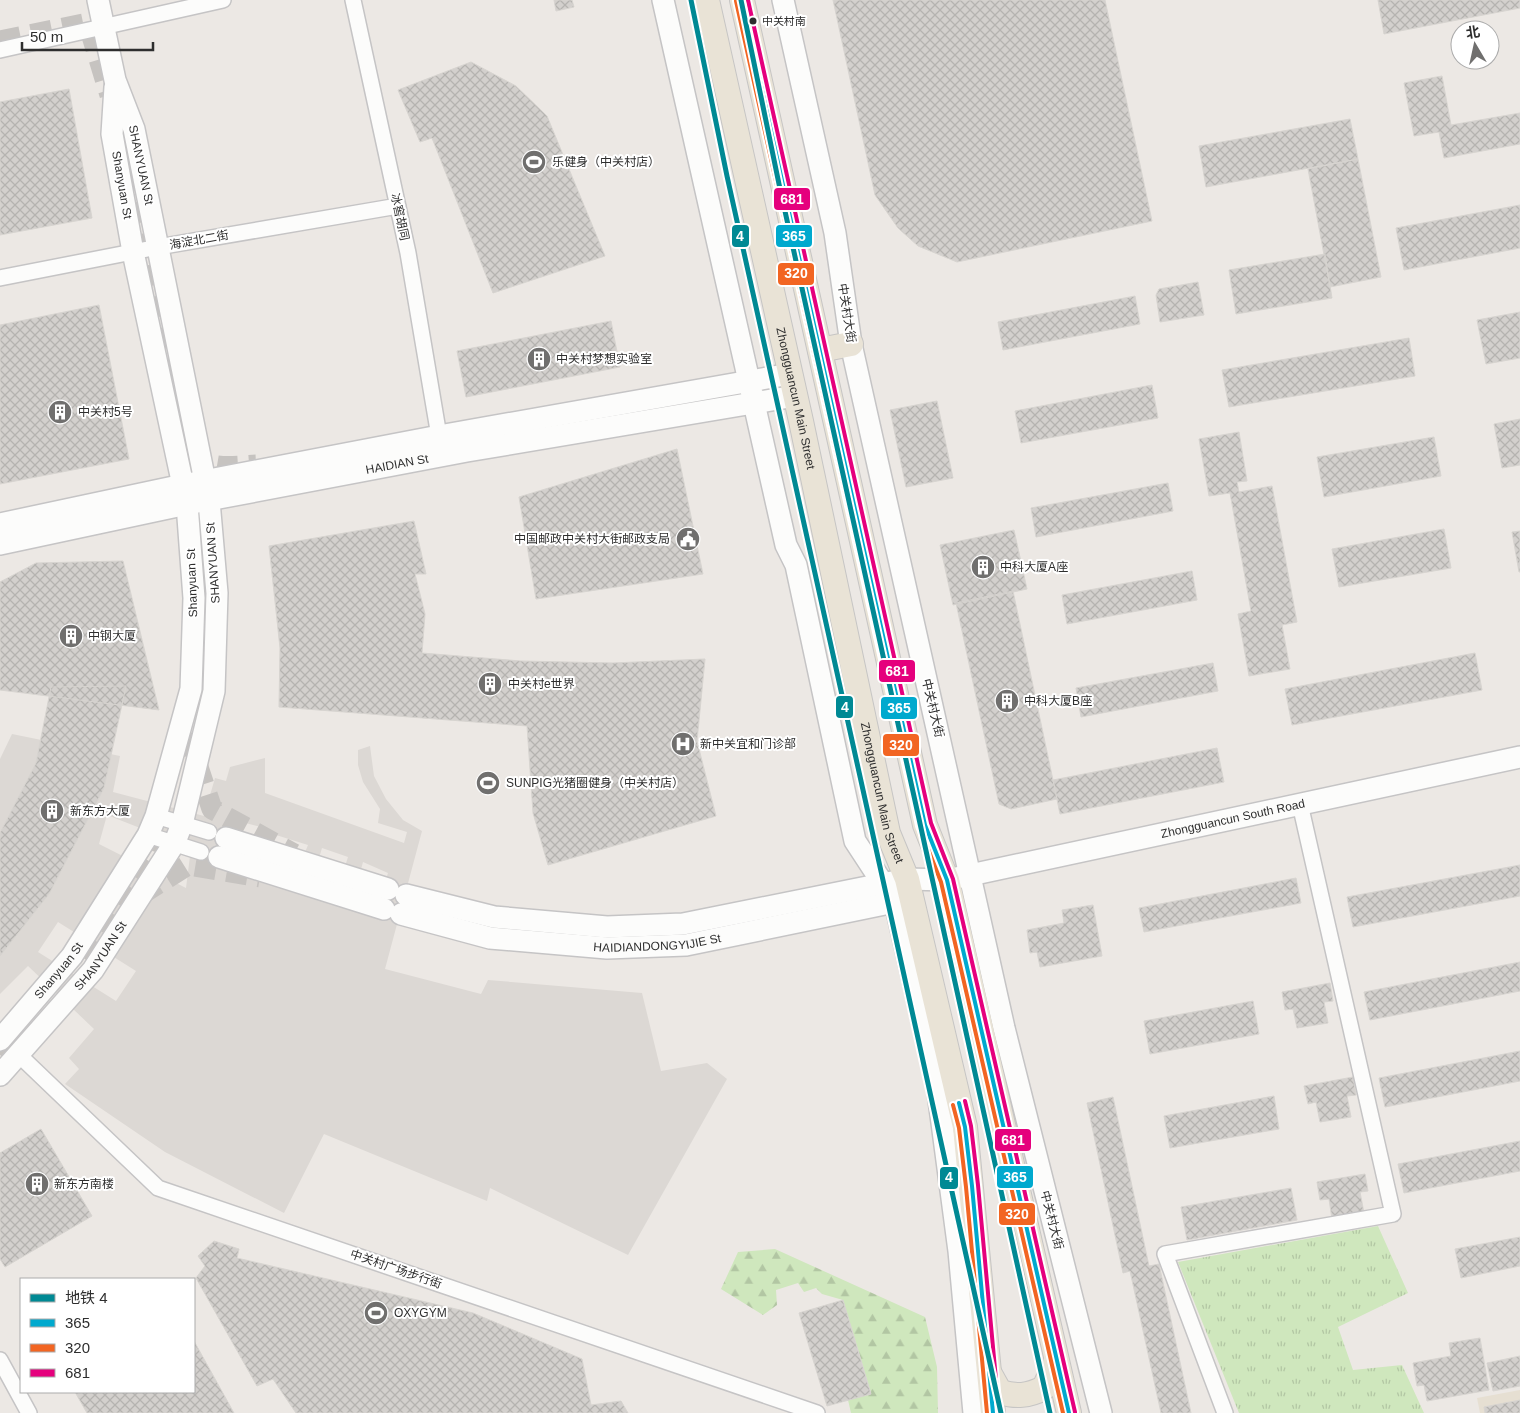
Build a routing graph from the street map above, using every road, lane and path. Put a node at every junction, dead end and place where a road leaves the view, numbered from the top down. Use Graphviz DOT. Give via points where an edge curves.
graph roads {
  1 [pos="98,0"];
  2 [pos="222,0"];
  3 [pos="353,0"];
  4 [pos="663,0"];
  5 [pos="707,0"];
  6 [pos="742,0"];
  7 [pos="783,0"];
  8 [pos="103,26"];
  9 [pos="0,50"];
  10 [pos="115,80"];
  11 [pos="398,206"];
  12 [pos="158,247"];
  13 [pos="134,252"];
  14 [pos="0,278"];
  15 [pos="851,344"];
  16 [pos="820,350"];
  17 [pos="749,382"];
  18 [pos="793,385"];
  19 [pos="754,404"];
  20 [pos="440,436"];
  21 [pos="467,451"];
  22 [pos="207,491"];
  23 [pos="185,494"];
  24 [pos="0,524"];
  25 [pos="0,544"];
  26 [pos="1520,757"];
  27 [pos="1300,804"];
  28 [pos="152,826"];
  29 [pos="178,833"];
  30 [pos="214,845"];
  31 [pos="970,875"];
  32 [pos="947,880"];
  33 [pos="883,883"];
  34 [pos="904,893"];
  35 [pos="395,902"];
  36 [pos="0,1040"];
  37 [pos="18,1054"];
  38 [pos="0,1075"];
  39 [pos="0,1360"];
  40 [pos="1056,1361"];
  41 [pos="990,1374"];
  42 [pos="29,1413"];
  43 [pos="817,1413"];
  44 [pos="974,1413"];
  45 [pos="993,1413"];
  46 [pos="1069,1413"];
  47 [pos="1102,1413"];
  48 [pos="1225,1413"];
  1 -- 8 [label="street, SHANYUAN St"];
  2 -- 8 [label="street"];
  3 -- 11 [label="street, 冰窖胡同"];
  4 -- 17 [label="street"];
  5 -- 18 [label="main road, Zhongguancun Main Street"];
  6 -- 16 [label="main road"];
  7 -- 15 [label="street, 中关村大街" via="835,233"];
  8 -- 9 [label="street"];
  8 -- 10 [label="street, SHANYUAN St"];
  10 -- 12 [label="street, SHANYUAN St" via="134,129"];
  10 -- 13 [label="street, Shanyuan St" via="112,134"];
  11 -- 12 [label="street, 海淀北二街"];
  11 -- 20 [label="street, 冰窖胡同"];
  12 -- 13 [label="street, 海淀北二街"];
  12 -- 22 [label="street, SHANYUAN St"];
  13 -- 14 [label="street, 海淀北二街"];
  13 -- 23 [label="street, Shanyuan St"];
  15 -- 16 [label="main road"];
  15 -- 31 [label="street, 中关村大街"];
  16 -- 32 [label="main road" via="925,825"];
  17 -- 18 [label="street, HAIDIAN St"];
  17 -- 19 [label="street"];
  17 -- 20 [label="street, HAIDIAN St"];
  18 -- 19 [label="street, HAIDIAN St"];
  18 -- 34 [label="main road, Zhongguancun Main Street" via="888,833"];
  19 -- 21 [label="street, HAIDIAN St"];
  19 -- 33 [label="street" via="786,545 796,565 855,841"];
  20 -- 21 [label="street"];
  20 -- 22 [label="street, HAIDIAN St"];
  21 -- 22 [label="street, HAIDIAN St"];
  22 -- 23 [label="street, HAIDIAN St"];
  22 -- 29 [label="street, SHANYUAN St" via="216,592 214,691"];
  23 -- 24 [label="street, HAIDIAN St"];
  23 -- 25 [label="street, HAIDIAN St"];
  23 -- 28 [label="street, Shanyuan St" via="194,598 191,689"];
  26 -- 27 [label="street, Zhongguancun South Road"];
  27 -- 31 [label="street, Zhongguancun South Road"];
  27 -- 48 [label="street" via="1393,1214 1164,1254"];
  28 -- 29 [label="street, HAIDIANDONGYIJIE St"];
  28 -- 36 [label="street, Shanyuan St" via="72,956"];
  29 -- 30 [label="street, HAIDIANDONGYIJIE St"];
  29 -- 30 [label="street, HAIDIANDONGYIJIE St"];
  29 -- 37 [label="street, SHANYUAN St" via="93,970"];
  30 -- 35 [label="street, HAIDIANDONGYIJIE St"];
  31 -- 32 [label="street, Zhongguancun South Road"];
  31 -- 47 [label="street, 中关村大街" via="1004,1028"];
  32 -- 34 [label="street, Zhongguancun South Road"];
  32 -- 40 [label="main road"];
  33 -- 34 [label="street, HAIDIANDONGYIJIE St"];
  33 -- 35 [label="street, HAIDIANDONGYIJIE St" via="683,924 606,927 494,917"];
  34 -- 35 [label="street, HAIDIANDONGYIJIE St" via="686,945 607,948 490,938"];
  34 -- 41 [label="main road, Zhongguancun Main Street" via="965,1127"];
  34 -- 44 [label="street" via="945,1135"];
  37 -- 38 [label="street, SHANYUAN St"];
  37 -- 43 [label="street, 中关村广场步行街" via="158,1188"];
  39 -- 42 [label="street"];
  40 -- 41 [label="main road" via="1044,1388 1031,1394 1014,1396 1000,1392"];
  40 -- 46 [label="main road"];
  41 -- 45 [label="main road, Zhongguancun Main Street"];
}
